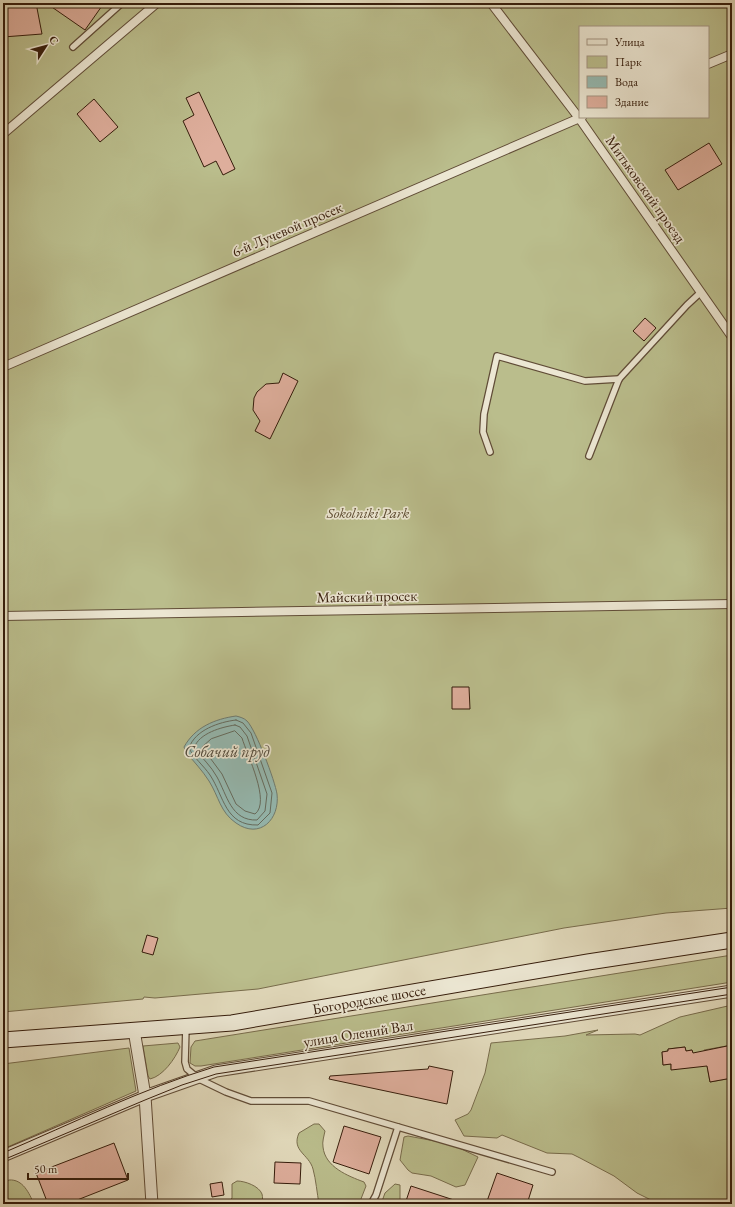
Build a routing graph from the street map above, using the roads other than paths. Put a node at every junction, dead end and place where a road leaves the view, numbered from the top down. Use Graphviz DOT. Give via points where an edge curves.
graph roads {
  1 [pos="122,3"];
  2 [pos="157,3"];
  3 [pos="491,3"];
  4 [pos="72,47"];
  5 [pos="732,54"];
  6 [pos="709,64"];
  7 [pos="579,115"];
  8 [pos="581,118"];
  9 [pos="3,134"];
  10 [pos="701,292"];
  11 [pos="732,337"];
  12 [pos="3,367"];
  13 [pos="619,379"];
  14 [pos="490,452"];
  15 [pos="589,456"];
  16 [pos="732,604"];
  17 [pos="3,616"];
  18 [pos="732,940"];
  19 [pos="732,990"];
  20 [pos="186,1026"];
  21 [pos="134,1030"];
  22 [pos="3,1040"];
  23 [pos="196,1077"];
  24 [pos="145,1096"];
  25 [pos="398,1127"];
  26 [pos="3,1156"];
  27 [pos="552,1172"];
  28 [pos="152,1204"];
  29 [pos="371,1204"];
  1 -- 4 [label="lane"];
  2 -- 9 [label="street"];
  3 -- 7 [label="street, Митьковский проезд"];
  5 -- 6 [label="street"];
  8 -- 10 [label="street, Митьковский проезд"];
  8 -- 12 [label="street, 6-й Лучевой просек"];
  10 -- 11 [label="street, Митьковский проезд"];
  10 -- 13 [label="lane"];
  13 -- 14 [label="lane" via="585,381 497,356 484,414 483,432"];
  13 -- 15 [label="lane"];
  16 -- 17 [label="street, Майский просек"];
  18 -- 20 [label="main road, Богородское шоссе" via="232,1022"];
  19 -- 23 [label="street, улица Олений Вал" via="216,1071"];
  20 -- 21 [label="main road, Богородское шоссе"];
  20 -- 23 [label="lane" via="184,1062 187,1069"];
  21 -- 22 [label="main road, Богородское шоссе"];
  21 -- 24 [label="street"];
  23 -- 24 [label="street, улица Олений Вал"];
  23 -- 25 [label="lane" via="251,1101 309,1101"];
  24 -- 26 [label="street, улица Олений Вал"];
  24 -- 28 [label="street"];
  25 -- 27 [label="lane"];
  25 -- 29 [label="lane"];
}
